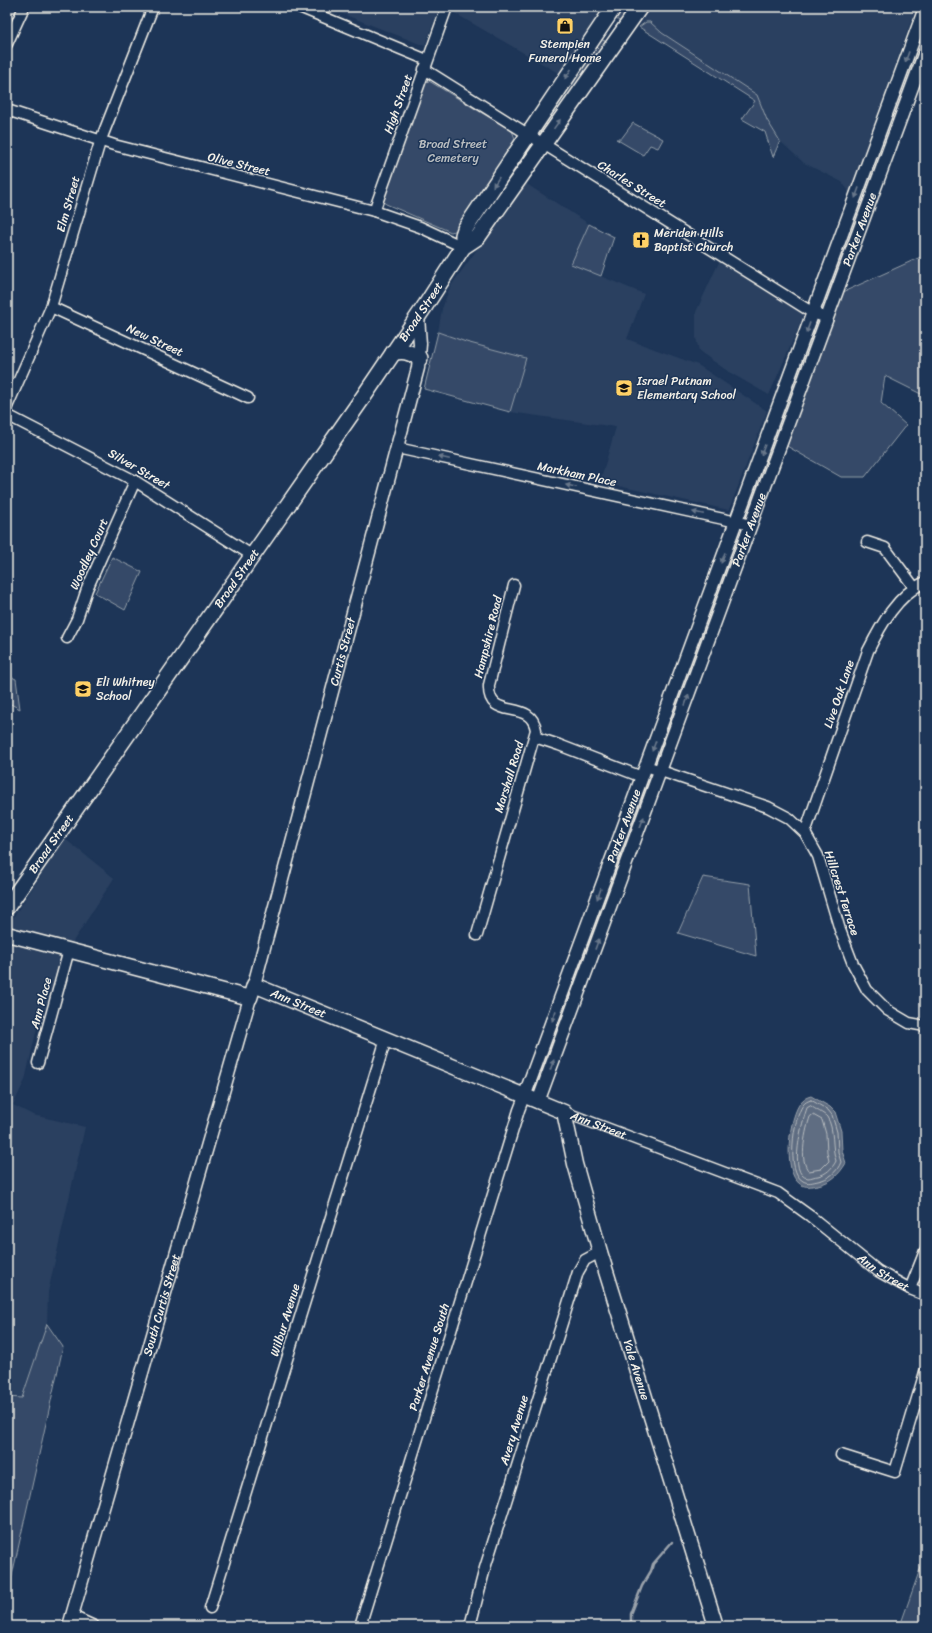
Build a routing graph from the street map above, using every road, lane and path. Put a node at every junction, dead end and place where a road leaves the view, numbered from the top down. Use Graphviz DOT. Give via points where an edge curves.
graph roads {
  1 [pos="24,7"];
  2 [pos="153,7"];
  3 [pos="299,7"];
  4 [pos="447,7"];
  5 [pos="614,7"];
  6 [pos="640,7"];
  7 [pos="925,8"];
  8 [pos="602,24"];
  9 [pos="619,36"];
  10 [pos="7,44"];
  11 [pos="925,52"];
  12 [pos="426,65"];
  13 [pos="7,110"];
  14 [pos="528,134"];
  15 [pos="100,142"];
  16 [pos="543,144"];
  17 [pos="863,177"];
  18 [pos="877,182"];
  19 [pos="374,210"];
  20 [pos="463,248"];
  21 [pos="51,307"];
  22 [pos="813,313"];
  23 [pos="418,317"];
  24 [pos="827,318"];
  25 [pos="393,353"];
  26 [pos="420,358"];
  27 [pos="248,398"];
  28 [pos="7,407"];
  29 [pos="778,407"];
  30 [pos="792,412"];
  31 [pos="7,415"];
  32 [pos="397,448"];
  33 [pos="135,481"];
  34 [pos="736,522"];
  35 [pos="751,525"];
  36 [pos="868,542"];
  37 [pos="253,556"];
  38 [pos="925,582"];
  39 [pos="514,585"];
  40 [pos="914,587"];
  41 [pos="67,638"];
  42 [pos="692,642"];
  43 [pos="706,648"];
  44 [pos="535,737"];
  45 [pos="661,770"];
  46 [pos="644,772"];
  47 [pos="805,833"];
  48 [pos="606,874"];
  49 [pos="621,879"];
  50 [pos="7,907"];
  51 [pos="7,934"];
  52 [pos="477,935"];
  53 [pos="69,950"];
  54 [pos="568,980"];
  55 [pos="582,985"];
  56 [pos="252,991"];
  57 [pos="925,1026"];
  58 [pos="386,1039"];
  59 [pos="38,1064"];
  60 [pos="524,1097"];
  61 [pos="538,1102"];
  62 [pos="564,1112"];
  63 [pos="925,1251"];
  64 [pos="600,1252"];
  65 [pos="910,1289"];
  66 [pos="925,1295"];
  67 [pos="925,1372"];
  68 [pos="841,1455"];
  69 [pos="210,1608"];
  70 [pos="70,1621"];
  71 [pos="94,1626"];
  72 [pos="360,1626"];
  73 [pos="470,1626"];
  74 [pos="716,1626"];
  1 -- 10 [label="street"];
  2 -- 15 [label="street, Elm Street"];
  3 -- 12 [label="street, Charles Street"];
  4 -- 12 [label="street, High Street"];
  5 -- 8 [label="main road, Broad Street"];
  6 -- 9 [label="main road, Broad Street"];
  7 -- 17 [label="street, Parker Avenue, one-way"];
  8 -- 9 [label="main road"];
  8 -- 14 [label="main road, Broad Street, one-way"];
  16 -- 9 [label="main road, Broad Street, one-way"];
  11 -- 18 [label="street, Parker Avenue"];
  12 -- 14 [label="street, Charles Street"];
  12 -- 19 [label="street, High Street"];
  13 -- 15 [label="street, Olive Street"];
  14 -- 16 [label="street, Charles Street"];
  14 -- 20 [label="main road, Broad Street, one-way" via="465,229"];
  15 -- 19 [label="street, Olive Street"];
  15 -- 21 [label="street, Elm Street"];
  16 -- 20 [label="main road, Broad Street" via="478,237"];
  16 -- 22 [label="street, Charles Street"];
  17 -- 18 [label="street, Parker Avenue"];
  17 -- 22 [label="street, Parker Avenue, one-way"];
  18 -- 24 [label="street, Parker Avenue"];
  19 -- 20 [label="street, Olive Street" via="420,227"];
  20 -- 23 [label="main road, Broad Street"];
  21 -- 27 [label="street, New Street"];
  21 -- 28 [label="street, Elm Street"];
  22 -- 24 [label="street, Charles Street"];
  22 -- 29 [label="street, Parker Avenue, one-way"];
  23 -- 25 [label="main road, Broad Street"];
  23 -- 26 [label="street, Curtis Street"];
  24 -- 30 [label="street, Parker Avenue"];
  25 -- 26 [label="main road" via="406,351"];
  25 -- 37 [label="main road, Broad Street"];
  26 -- 32 [label="street, Curtis Street"];
  29 -- 30 [label="street"];
  29 -- 34 [label="street, Parker Avenue, one-way"];
  30 -- 35 [label="street, Parker Avenue"];
  31 -- 33 [label="street, Silver Street"];
  34 -- 32 [label="street, Markham Place, one-way"];
  32 -- 56 [label="street, Curtis Street"];
  33 -- 37 [label="street, Silver Street"];
  33 -- 41 [label="street, Woodley Court"];
  34 -- 35 [label="street, Markham Place"];
  34 -- 42 [label="street, Parker Avenue, one-way"];
  35 -- 43 [label="street, Parker Avenue"];
  36 -- 40 [label="street" via="886,548"];
  37 -- 50 [label="main road, Broad Street"];
  38 -- 40 [label="street, Live Oak Lane"];
  39 -- 44 [label="street, Hampshire Road" via="488,692 493,703 532,717 536,730"];
  40 -- 47 [label="street, Live Oak Lane" via="880,626 868,651"];
  42 -- 43 [label="street"];
  42 -- 46 [label="street, Parker Avenue, one-way"];
  45 -- 43 [label="street, Parker Avenue, one-way"];
  44 -- 46 [label="street, Marshall Road"];
  44 -- 52 [label="street, Marshall Road"];
  45 -- 46 [label="street, Hillcrest Terrace"];
  45 -- 47 [label="street, Hillcrest Terrace" via="768,807 789,818"];
  49 -- 45 [label="street, Parker Avenue, one-way"];
  46 -- 48 [label="street, Parker Avenue"];
  47 -- 57 [label="street, Hillcrest Terrace" via="818,856 845,944 867,990 886,1010 909,1023"];
  48 -- 49 [label="street, Parker Avenue"];
  48 -- 54 [label="street, Parker Avenue, one-way"];
  55 -- 49 [label="street, Parker Avenue, one-way"];
  51 -- 53 [label="main road, Ann Street"];
  53 -- 56 [label="main road, Ann Street"];
  53 -- 59 [label="street, Ann Place"];
  54 -- 55 [label="street"];
  54 -- 60 [label="street, Parker Avenue, one-way"];
  61 -- 55 [label="street, Parker Avenue, one-way"];
  56 -- 58 [label="main road, Ann Street"];
  56 -- 70 [label="street, South Curtis Street"];
  58 -- 60 [label="main road, Ann Street"];
  58 -- 69 [label="street, Wilbur Avenue"];
  60 -- 61 [label="main road, Ann Street"];
  60 -- 72 [label="street, Parker Avenue South"];
  61 -- 62 [label="main road, Ann Street"];
  62 -- 64 [label="main road, Yale Avenue" via="575,1164"];
  62 -- 65 [label="street, Ann Street" via="778,1193 878,1271"];
  63 -- 65 [label="street"];
  64 -- 73 [label="street, Avery Avenue" via="585,1260 578,1272 484,1568"];
  64 -- 74 [label="main road, Yale Avenue"];
  65 -- 66 [label="street, Ann Street"];
  67 -- 68 [label="street" via="894,1472"];
  70 -- 71 [label="street"];
}
